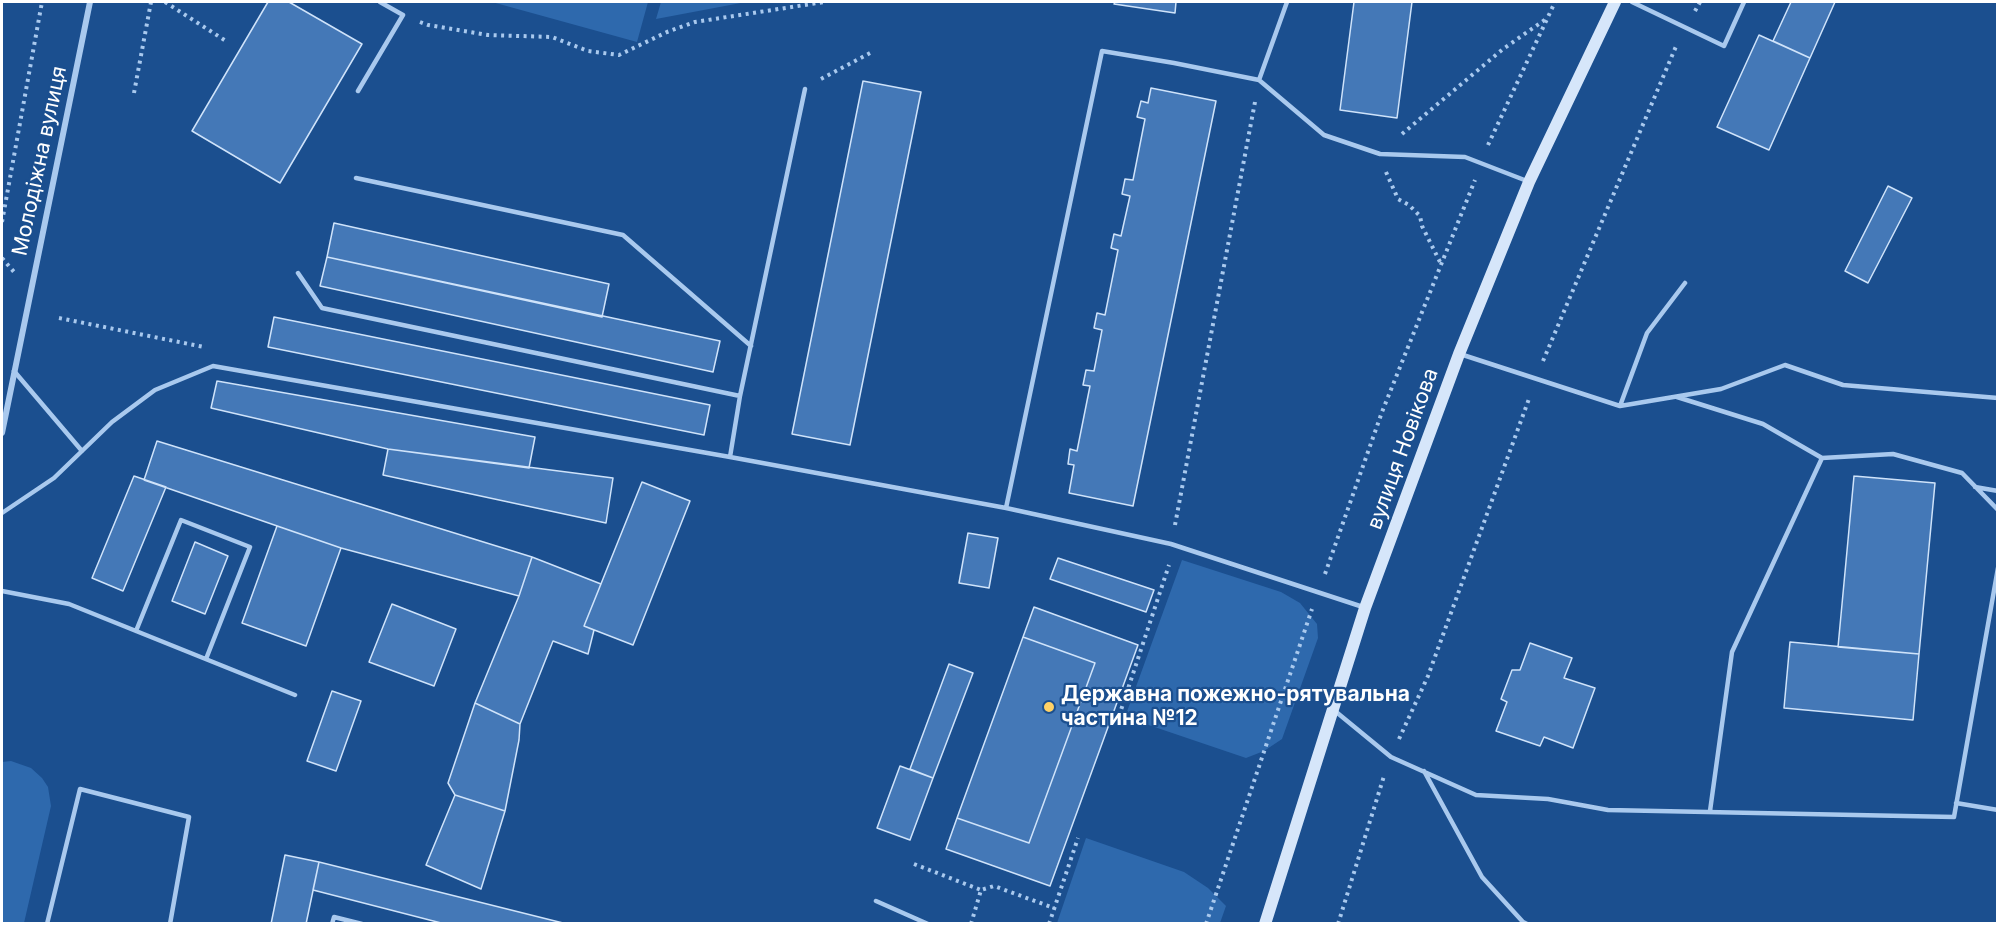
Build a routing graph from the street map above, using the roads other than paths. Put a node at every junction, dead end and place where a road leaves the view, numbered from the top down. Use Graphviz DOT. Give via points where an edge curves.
graph roads {
  1 [pos="90,2"];
  2 [pos="380,2"];
  3 [pos="1287,2"];
  4 [pos="1615,2"];
  5 [pos="1632,2"];
  6 [pos="1744,2"];
  7 [pos="1259,80"];
  8 [pos="805,88"];
  9 [pos="358,91"];
  10 [pos="356,178"];
  11 [pos="1529,182"];
  12 [pos="298,273"];
  13 [pos="1685,283"];
  14 [pos="751,346"];
  15 [pos="1459,354"];
  16 [pos="14,371"];
  17 [pos="740,396"];
  18 [pos="1675,397"];
  19 [pos="1998,398"];
  20 [pos="1620,406"];
  21 [pos="2,433"];
  22 [pos="82,451"];
  23 [pos="730,457"];
  24 [pos="1822,458"];
  25 [pos="1976,487"];
  26 [pos="1998,491"];
  27 [pos="1006,508"];
  28 [pos="1998,510"];
  29 [pos="2,513"];
  30 [pos="1998,568"];
  31 [pos="2,591"];
  32 [pos="1365,608"];
  33 [pos="136,631"];
  34 [pos="206,659"];
  35 [pos="295,696"];
  36 [pos="1333,710"];
  37 [pos="1424,771"];
  38 [pos="1956,803"];
  39 [pos="1998,810"];
  40 [pos="1710,811"];
  41 [pos="876,901"];
  42 [pos="47,924"];
  43 [pos="170,924"];
  44 [pos="332,924"];
  45 [pos="362,924"];
  46 [pos="928,924"];
  47 [pos="1265,924"];
  48 [pos="1527,924"];
  1 -- 16 [label="street, Молодіжна вулиця"];
  2 -- 9 [label="lane" via="403,15"];
  3 -- 7 [label="lane"];
  4 -- 11 [label="main road, вулиця Новікова"];
  5 -- 6 [label="lane" via="1724,46"];
  7 -- 11 [label="lane" via="1323,135 1380,153 1465,157"];
  7 -- 27 [label="lane" via="1102,51"];
  8 -- 14 [label="lane"];
  10 -- 14 [label="lane" via="623,235"];
  11 -- 15 [label="main road, вулиця Новікова"];
  12 -- 17 [label="lane" via="322,308"];
  13 -- 20 [label="lane" via="1647,333"];
  14 -- 17 [label="lane"];
  15 -- 20 [label="lane"];
  15 -- 32 [label="main road, вулиця Новікова"];
  16 -- 21 [label="street, Молодіжна вулиця"];
  16 -- 22 [label="lane"];
  17 -- 23 [label="lane"];
  18 -- 19 [label="lane" via="1721,389 1785,366 1843,385"];
  18 -- 20 [label="lane"];
  18 -- 24 [label="lane" via="1763,424"];
  22 -- 23 [label="lane" via="154,390 213,366"];
  22 -- 29 [label="lane" via="54,478"];
  23 -- 27 [label="lane"];
  24 -- 25 [label="lane" via="1893,454 1962,473"];
  24 -- 40 [label="lane" via="1732,652"];
  25 -- 26 [label="lane"];
  25 -- 28 [label="lane"];
  27 -- 32 [label="lane" via="1171,544"];
  30 -- 38 [label="lane"];
  31 -- 33 [label="lane" via="69,604"];
  32 -- 36 [label="main road, вулиця Новікова"];
  33 -- 34 [label="lane"];
  33 -- 34 [label="lane" via="181,520 250,547"];
  34 -- 35 [label="lane"];
  36 -- 37 [label="lane" via="1390,757"];
  36 -- 47 [label="main road, вулиця Новікова"];
  37 -- 40 [label="lane" via="1476,795 1548,799 1608,810"];
  37 -- 48 [label="lane" via="1482,877"];
  38 -- 39 [label="lane"];
  38 -- 40 [label="lane" via="1954,816"];
  41 -- 46 [label="lane"];
  42 -- 43 [label="lane" via="80,789 189,818"];
  44 -- 45 [label="lane" via="334,917"];
}
